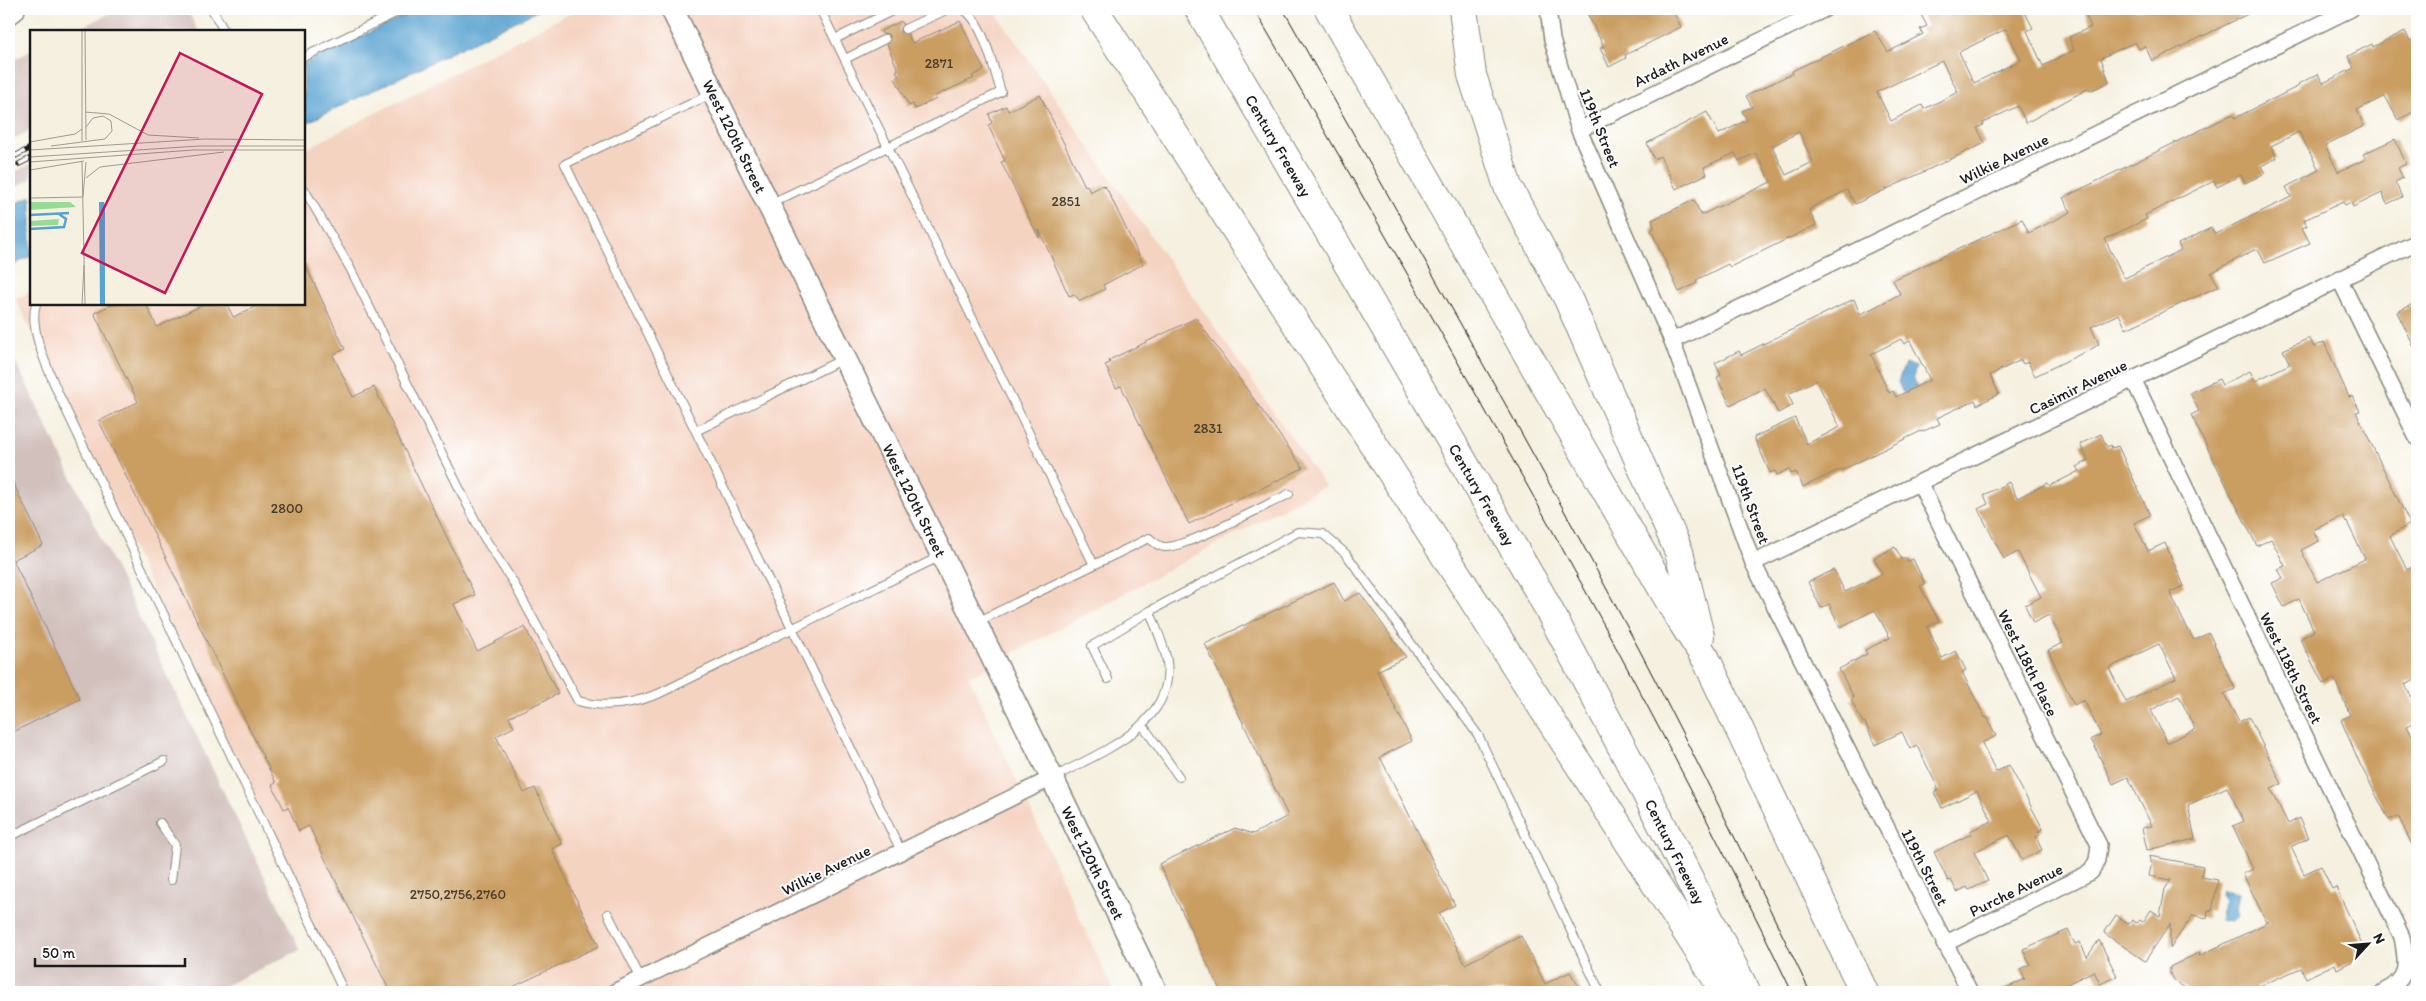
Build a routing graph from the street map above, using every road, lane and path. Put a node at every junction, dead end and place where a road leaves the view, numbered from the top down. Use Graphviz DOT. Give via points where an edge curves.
graph roads {
  1 [pos="12,9"];
  2 [pos="212,9"];
  3 [pos="404,9"];
  4 [pos="672,9"];
  5 [pos="820,9"];
  6 [pos="896,9"];
  7 [pos="948,9"];
  8 [pos="963,9"];
  9 [pos="1094,9"];
  10 [pos="1199,9"];
  11 [pos="1329,9"];
  12 [pos="1463,9"];
  13 [pos="1548,9"];
  14 [pos="1825,9"];
  15 [pos="2351,9"];
  16 [pos="9,11"];
  17 [pos="906,29"];
  18 [pos="223,30"];
  19 [pos="834,39"];
  20 [pos="885,39"];
  21 [pos="305,58"];
  22 [pos="845,59"];
  23 [pos="713,93"];
  24 [pos="1579,130"];
  25 [pos="888,147"];
  26 [pos="305,191"];
  27 [pos="769,205"];
  28 [pos="2417,242"];
  29 [pos="2340,278"];
  30 [pos="36,305"];
  31 [pos="1672,341"];
  32 [pos="845,359"];
  33 [pos="2133,379"];
  34 [pos="696,431"];
  35 [pos="2417,438"];
  36 [pos="1920,484"];
  37 [pos="1289,494"];
  38 [pos="942,556"];
  39 [pos="1753,563"];
  40 [pos="1094,565"];
  41 [pos="1150,611"];
  42 [pos="975,622"];
  43 [pos="792,627"];
  44 [pos="1706,659"];
  45 [pos="1108,679"];
  46 [pos="1142,724"];
  47 [pos="164,761"];
  48 [pos="1179,777"];
  49 [pos="1052,778"];
  50 [pos="160,824"];
  51 [pos="9,837"];
  52 [pos="902,852"];
  53 [pos="2097,860"];
  54 [pos="170,880"];
  55 [pos="608,914"];
  56 [pos="1944,944"];
  57 [pos="641,979"];
  58 [pos="344,992"];
  59 [pos="614,992"];
  60 [pos="1156,992"];
  61 [pos="1600,992"];
  62 [pos="1725,992"];
  63 [pos="1746,992"];
  64 [pos="1864,992"];
  65 [pos="1970,992"];
  66 [pos="2383,992"];
  1 -- 16 [label="main road"];
  2 -- 18 [label="lane"];
  3 -- 21 [label="lane"];
  4 -- 23 [label="street, West 120th Street"];
  5 -- 19 [label="lane"];
  6 -- 19 [label="lane"];
  7 -- 17 [label="lane"];
  8 -- 25 [label="lane" via="971,14 991,58 1001,92"];
  9 -- 62 [label="highway"];
  10 -- 63 [label="highway, Century Freeway" via="1541,595 1641,783"];
  11 -- 44 [label="highway" via="1509,325"];
  12 -- 44 [label="highway" via="1472,75 1508,186 1568,299 1679,552"];
  13 -- 24 [label="street, 119th Street" via="1552,40"];
  14 -- 24 [label="street, Ardath Avenue"];
  15 -- 31 [label="street, Wilkie Avenue"];
  19 -- 22 [label="lane"];
  20 -- 22 [label="lane"];
  22 -- 25 [label="lane"];
  23 -- 27 [label="street, West 120th Street"];
  23 -- 34 [label="lane" via="565,164"];
  24 -- 31 [label="street, 119th Street"];
  25 -- 27 [label="lane"];
  25 -- 40 [label="lane"];
  26 -- 43 [label="lane" via="350,268 482,534 513,582 578,701 614,705 645,699"];
  27 -- 32 [label="street, West 120th Street"];
  28 -- 29 [label="street, Casimir Avenue"];
  29 -- 33 [label="street, Casimir Avenue"];
  29 -- 35 [label="street"];
  30 -- 58 [label="lane" via="34,316 38,338 59,395"];
  31 -- 39 [label="street, 119th Street"];
  32 -- 34 [label="lane"];
  32 -- 38 [label="street, West 120th Street"];
  33 -- 36 [label="street, Casimir Avenue"];
  33 -- 66 [label="street, West 118th Street" via="2402,937 2406,957 2404,975 2395,986"];
  34 -- 43 [label="lane"];
  36 -- 39 [label="street, Casimir Avenue"];
  36 -- 53 [label="street, West 118th Place" via="2080,809 2092,827 2099,845"];
  37 -- 40 [label="lane" via="1187,542 1167,547 1149,538"];
  38 -- 42 [label="street, West 120th Street"];
  38 -- 43 [label="lane"];
  39 -- 56 [label="street, 119th Street"];
  40 -- 42 [label="lane"];
  41 -- 45 [label="lane" via="1092,646"];
  41 -- 46 [label="lane" via="1167,662 1165,693"];
  41 -- 61 [label="lane" via="1298,532 1323,534 1346,554 1478,735"];
  42 -- 49 [label="street, West 120th Street"];
  43 -- 52 [label="lane"];
  44 -- 64 [label="highway"];
  46 -- 48 [label="lane"];
  46 -- 49 [label="lane" via="1120,741"];
  47 -- 51 [label="lane"];
  49 -- 52 [label="street, Wilkie Avenue"];
  49 -- 60 [label="street, West 120th Street"];
  50 -- 54 [label="lane" via="175,845"];
  52 -- 57 [label="street, Wilkie Avenue"];
  53 -- 56 [label="street, Purche Avenue" via="2091,872 2074,882"];
  55 -- 57 [label="lane"];
  56 -- 65 [label="street, 119th Street"];
  57 -- 59 [label="street, Wilkie Avenue"];
}
